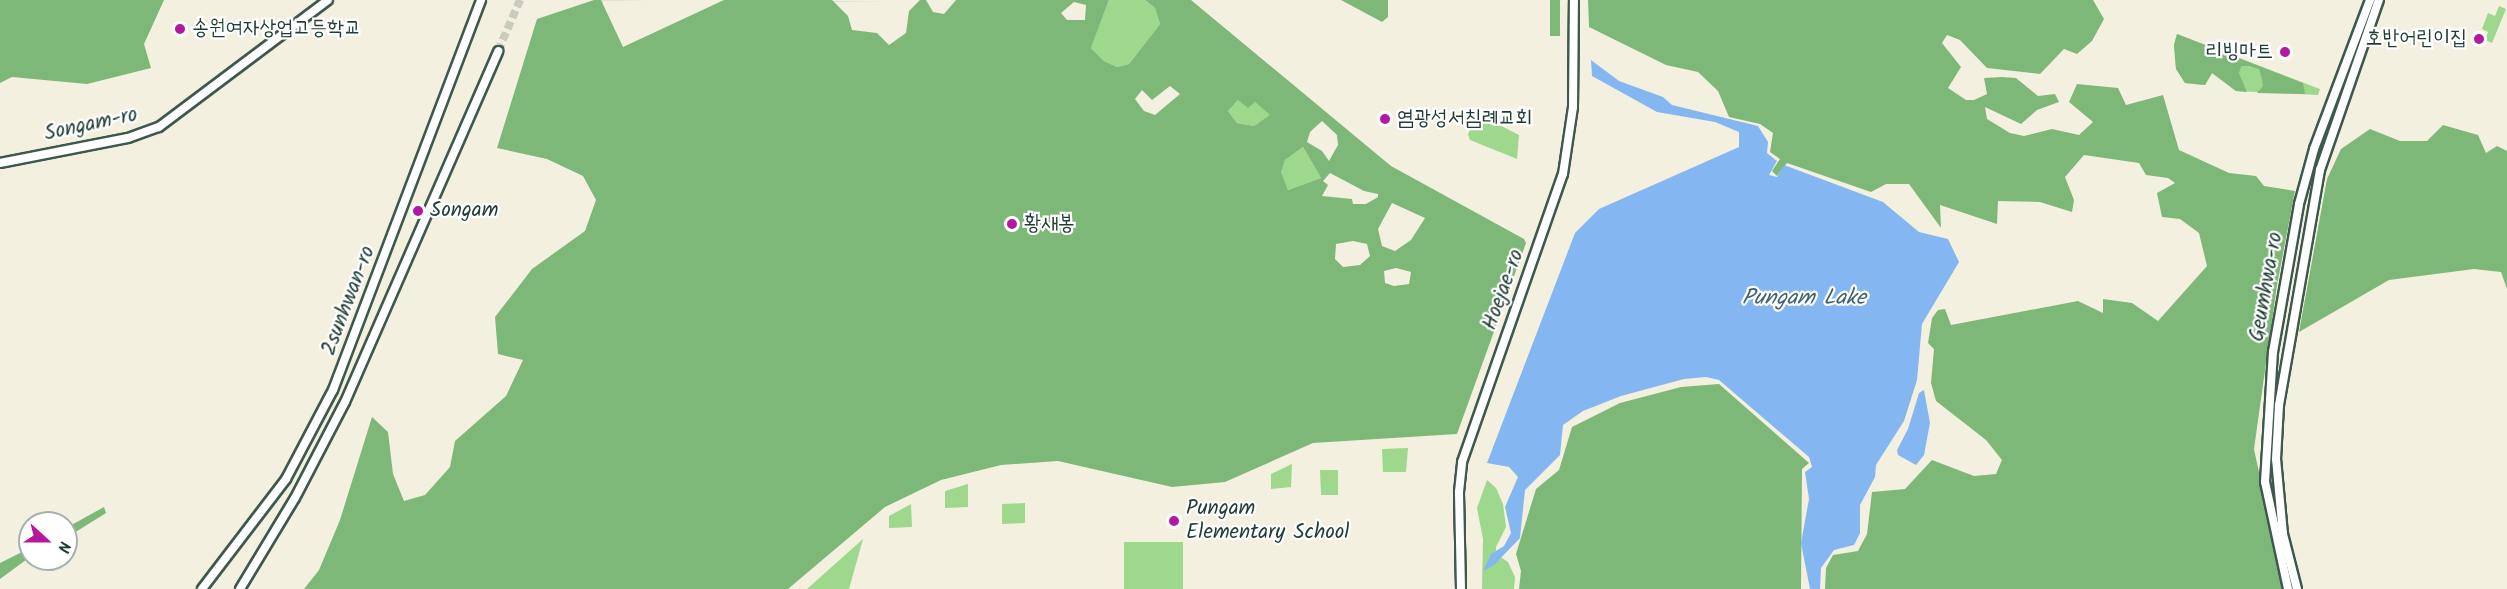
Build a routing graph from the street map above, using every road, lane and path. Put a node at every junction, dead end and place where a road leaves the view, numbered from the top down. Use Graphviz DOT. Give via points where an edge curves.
graph roads {
  1 [pos="328,0"];
  2 [pos="481,0"];
  3 [pos="1574,0"];
  4 [pos="2370,0"];
  5 [pos="2379,0"];
  6 [pos="498,51"];
  7 [pos="0,163"];
  8 [pos="202,589"];
  9 [pos="240,589"];
  10 [pos="1461,589"];
  11 [pos="2288,589"];
  12 [pos="2296,589"];
  1 -- 7 [label="main road, Songam-ro" via="159,127 128,138"];
  2 -- 8 [label="highway, 2sunhwan-ro" via="333,390 280,489"];
  3 -- 10 [label="main road, Hoejae-ro" via="1573,107 1563,174 1462,462"];
  4 -- 11 [label="main road, Geumhwa-ro" via="2314,149 2299,204 2273,352 2265,482"];
  5 -- 12 [label="main road, Geumhwa-ro" via="2320,170 2279,405 2276,459 2283,534"];
  6 -- 9 [label="highway, 2sunhwan-ro" via="345,402 290,507"];
}
